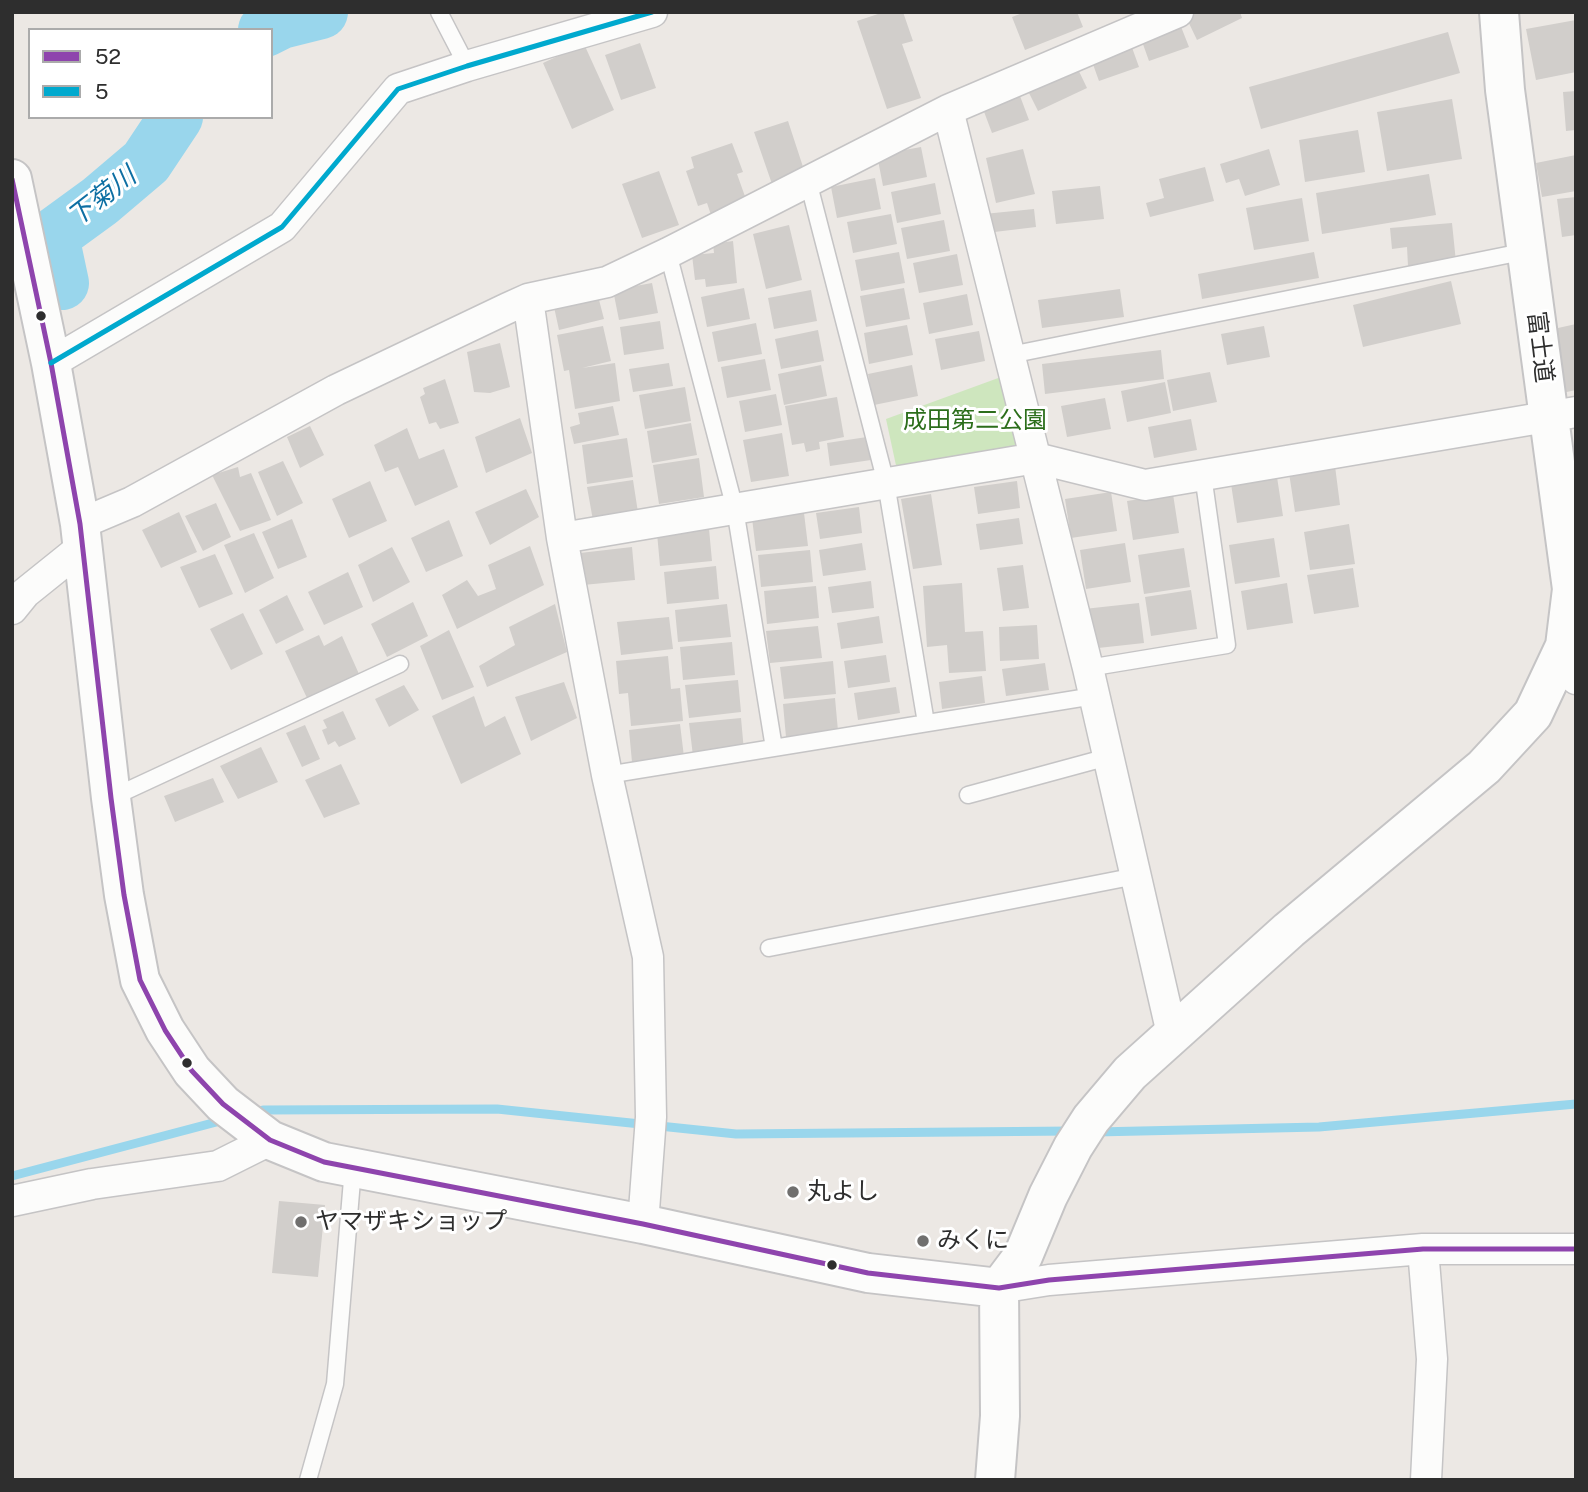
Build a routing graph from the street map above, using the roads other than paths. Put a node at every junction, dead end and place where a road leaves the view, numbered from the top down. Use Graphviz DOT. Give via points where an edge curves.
graph roads {
  1 [pos="439,12"];
  2 [pos="652,12"];
  3 [pos="1499,12"];
  4 [pos="1168,14"];
  5 [pos="467,66"];
  6 [pos="948,110"];
  7 [pos="12,179"];
  8 [pos="808,181"];
  9 [pos="1527,251"];
  10 [pos="668,253"];
  11 [pos="528,299"];
  12 [pos="1010,355"];
  13 [pos="51,363"];
  14 [pos="1562,414"];
  15 [pos="1036,458"];
  16 [pos="1203,475"];
  17 [pos="886,483"];
  18 [pos="735,509"];
  19 [pos="80,536"];
  20 [pos="562,538"];
  21 [pos="12,609"];
  22 [pos="1571,663"];
  23 [pos="400,664"];
  24 [pos="1091,682"];
  25 [pos="926,723"];
  26 [pos="774,748"];
  27 [pos="1108,757"];
  28 [pos="607,775"];
  29 [pos="968,795"];
  30 [pos="111,798"];
  31 [pos="1136,876"];
  32 [pos="769,948"];
  33 [pos="1172,1034"];
  34 [pos="270,1140"];
  35 [pos="353,1167"];
  36 [pos="12,1201"];
  37 [pos="643,1224"];
  38 [pos="1576,1248"];
  39 [pos="1423,1249"];
  40 [pos="999,1288"];
  41 [pos="308,1480"];
  42 [pos="995,1480"];
  43 [pos="1426,1480"];
  1 -- 5 [label="lane"];
  2 -- 5 [label="street"];
  3 -- 9 [label="main road, 富士道"];
  4 -- 6 [label="street"];
  5 -- 13 [label="street" via="398,89 282,228"];
  6 -- 8 [label="street"];
  6 -- 12 [label="street"];
  7 -- 13 [label="main road"];
  8 -- 10 [label="street"];
  8 -- 17 [label="lane"];
  9 -- 12 [label="lane"];
  9 -- 14 [label="main road, 富士道"];
  10 -- 11 [label="street" via="607,282"];
  10 -- 18 [label="lane"];
  11 -- 19 [label="street" via="336,390 132,502"];
  11 -- 20 [label="street"];
  12 -- 15 [label="street"];
  13 -- 19 [label="main road"];
  14 -- 16 [label="street"];
  14 -- 22 [label="main road, 富士道" via="1572,589"];
  15 -- 16 [label="street" via="1145,485"];
  15 -- 17 [label="street"];
  15 -- 24 [label="street"];
  16 -- 24 [label="lane" via="1227,645"];
  17 -- 18 [label="street"];
  17 -- 25 [label="lane"];
  18 -- 20 [label="street"];
  18 -- 26 [label="lane"];
  19 -- 21 [label="street"];
  19 -- 30 [label="main road"];
  20 -- 28 [label="street"];
  22 -- 33 [label="main road, 富士道" via="1534,714 1484,767"];
  23 -- 30 [label="lane"];
  24 -- 25 [label="lane"];
  24 -- 27 [label="street"];
  25 -- 26 [label="lane"];
  26 -- 28 [label="lane"];
  27 -- 29 [label="lane"];
  27 -- 31 [label="street"];
  28 -- 37 [label="street" via="648,957 651,1125"];
  30 -- 34 [label="main road" via="140,980 192,1071 223,1104"];
  31 -- 32 [label="lane"];
  31 -- 33 [label="street"];
  33 -- 40 [label="main road, 富士道" via="1130,1073 1082,1133 1023,1256"];
  34 -- 35 [label="main road" via="324,1162"];
  34 -- 36 [label="street" via="218,1166"];
  35 -- 37 [label="main road"];
  35 -- 41 [label="lane" via="335,1384"];
  37 -- 40 [label="main road" via="868,1273"];
  38 -- 39 [label="street"];
  39 -- 40 [label="street"];
  39 -- 43 [label="street" via="1432,1359"];
  40 -- 42 [label="main road" via="1000,1416"];
}
